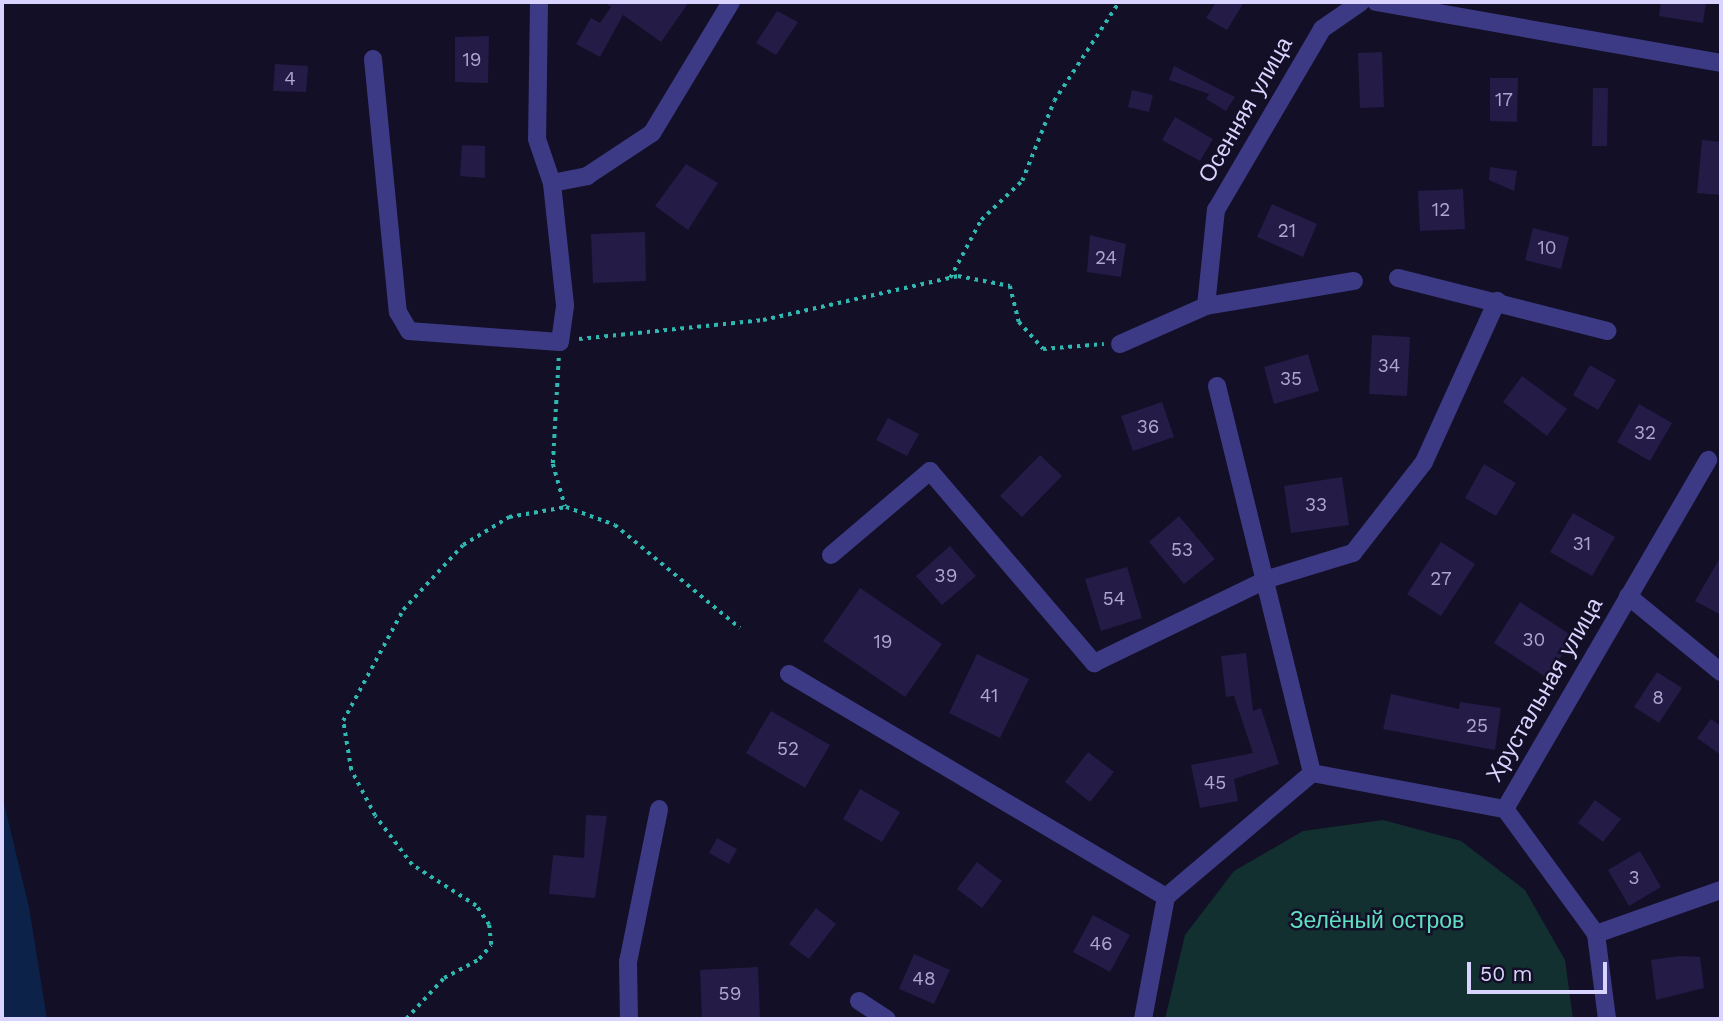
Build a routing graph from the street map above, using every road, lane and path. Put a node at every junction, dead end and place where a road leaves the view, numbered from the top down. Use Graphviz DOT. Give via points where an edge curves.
graph roads {
  1 [pos="539,2"];
  2 [pos="731,2"];
  3 [pos="1119,2"];
  4 [pos="1361,2"];
  5 [pos="1376,2"];
  6 [pos="373,59"];
  7 [pos="1721,63"];
  8 [pos="552,183"];
  9 [pos="950,278"];
  10 [pos="1398,278"];
  11 [pos="1354,281"];
  12 [pos="1497,301"];
  13 [pos="1206,306"];
  14 [pos="1607,331"];
  15 [pos="560,342"];
  16 [pos="1121,344"];
  17 [pos="1217,386"];
  18 [pos="1708,460"];
  19 [pos="566,507"];
  20 [pos="831,555"];
  21 [pos="1268,579"];
  22 [pos="1628,596"];
  23 [pos="740,628"];
  24 [pos="1721,672"];
  25 [pos="789,674"];
  26 [pos="1312,773"];
  27 [pos="659,809"];
  28 [pos="1505,809"];
  29 [pos="1721,890"];
  30 [pos="1166,897"];
  31 [pos="1595,934"];
  32 [pos="859,1001"];
  33 [pos="406,1019"];
  34 [pos="629,1019"];
  35 [pos="887,1019"];
  36 [pos="1143,1019"];
  37 [pos="1607,1019"];
  1 -- 8 [label="street" via="537,139"];
  2 -- 8 [label="street" via="652,132 587,176"];
  3 -- 9 [label="path" via="1054,102 1022,181 981,220"];
  4 -- 13 [label="street, Осенняя улица" via="1322,29 1216,209"];
  5 -- 7 [label="street"];
  6 -- 15 [label="street" via="398,312 409,331"];
  8 -- 15 [label="street" via="565,304"];
  9 -- 15 [label="path" via="763,320"];
  9 -- 16 [label="path" via="1010,286 1018,323 1043,349"];
  10 -- 12 [label="street"];
  11 -- 13 [label="street"];
  12 -- 14 [label="street"];
  12 -- 21 [label="street" via="1424,461 1353,553"];
  13 -- 16 [label="street"];
  15 -- 19 [label="path" via="553,464"];
  17 -- 21 [label="street"];
  18 -- 22 [label="street, Хрустальная улица"];
  19 -- 23 [label="path" via="615,525"];
  19 -- 33 [label="path" via="509,517 463,545 403,610 344,721 351,770 375,816 412,865 476,906 489,925 491,945 479,959 444,978"];
  20 -- 21 [label="street" via="930,471 1094,663"];
  21 -- 26 [label="street"];
  22 -- 24 [label="street, Хрустальная улица"];
  22 -- 28 [label="street, Хрустальная улица"];
  25 -- 30 [label="street"];
  26 -- 28 [label="street, Хрустальная улица"];
  26 -- 30 [label="street"];
  27 -- 34 [label="street" via="628,962"];
  28 -- 31 [label="street, Хрустальная улица"];
  29 -- 31 [label="street"];
  30 -- 36 [label="street"];
  31 -- 37 [label="street, Хрустальная улица"];
  32 -- 35 [label="street"];
}
